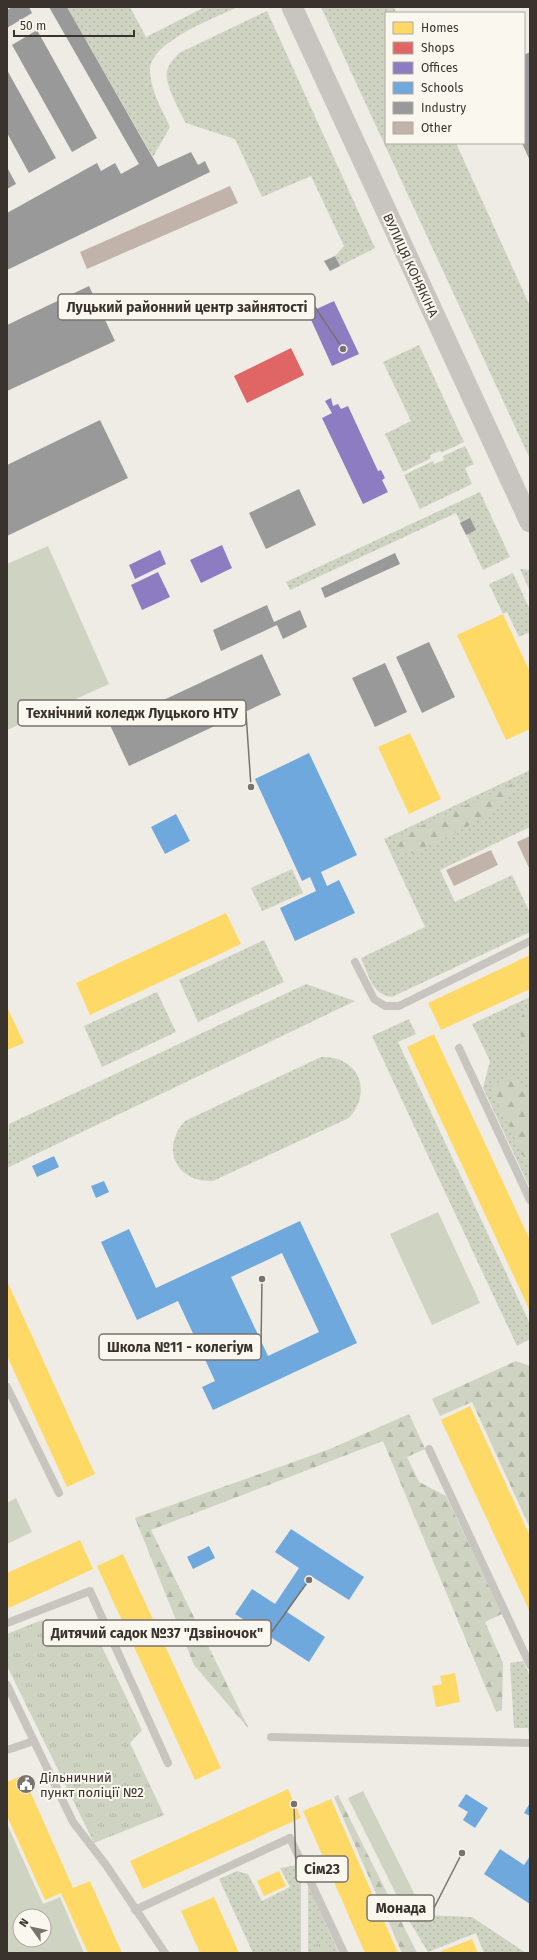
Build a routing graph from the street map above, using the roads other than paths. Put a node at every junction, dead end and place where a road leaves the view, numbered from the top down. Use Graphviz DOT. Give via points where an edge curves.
graph roads {
  1 [pos="292,7"];
  2 [pos="530,522"];
  3 [pos="530,941"];
  4 [pos="355,962"];
  5 [pos="459,1048"];
  6 [pos="530,1200"];
  7 [pos="7,1387"];
  8 [pos="429,1448"];
  9 [pos="59,1492"];
  10 [pos="7,1623"];
  11 [pos="530,1665"];
  12 [pos="7,1685"];
  13 [pos="271,1737"];
  14 [pos="34,1741"];
  15 [pos="530,1743"];
  16 [pos="7,1750"];
  17 [pos="168,1763"];
  18 [pos="135,1910"];
  19 [pos="165,1953"];
  20 [pos="344,1953"];
  1 -- 2 [label="street, ВУЛИЦЯ КОНЯКІНА"];
  3 -- 4 [label="lane" via="398,1006 385,1006 374,999"];
  5 -- 6 [label="lane"];
  7 -- 9 [label="lane"];
  8 -- 11 [label="lane"];
  10 -- 17 [label="lane" via="90,1591"];
  12 -- 14 [label="lane"];
  13 -- 15 [label="lane"];
  14 -- 16 [label="lane"];
  14 -- 18 [label="lane" via="73,1822 106,1865"];
  18 -- 19 [label="lane"];
  18 -- 20 [label="lane" via="290,1838"];
}
